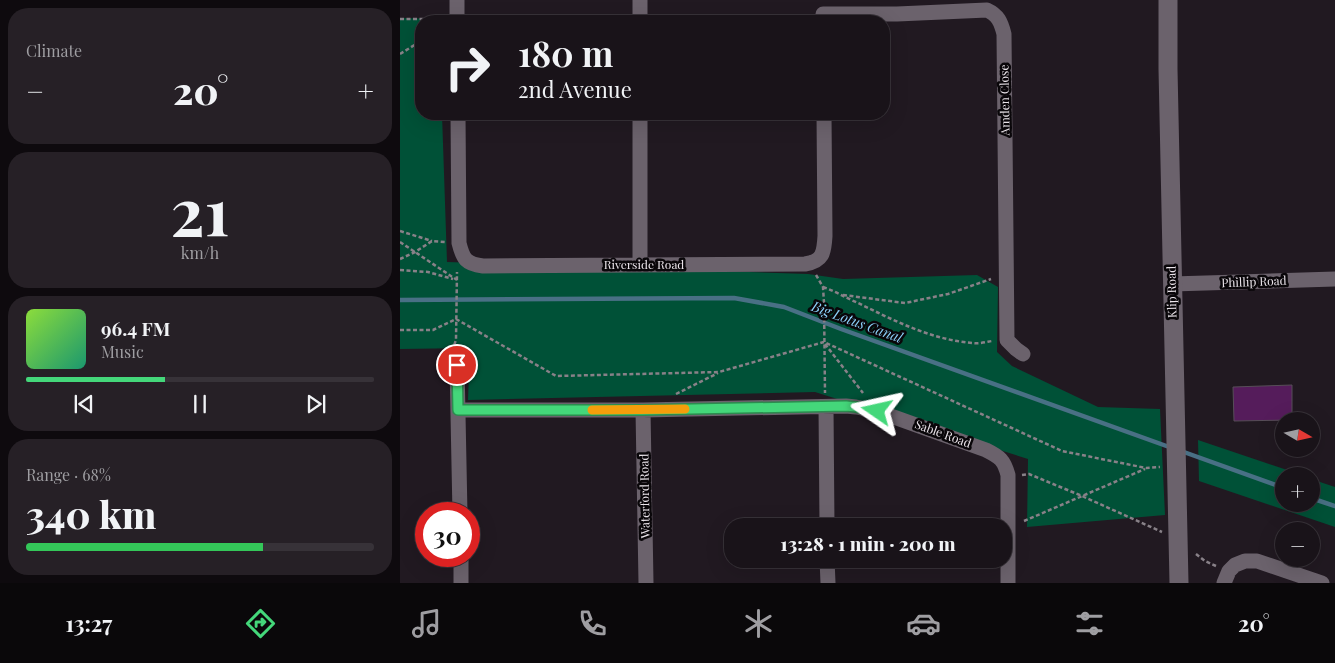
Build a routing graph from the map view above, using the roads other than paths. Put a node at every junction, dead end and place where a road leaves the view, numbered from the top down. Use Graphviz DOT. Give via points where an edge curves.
graph roads {
  1 [pos="457,0"];
  2 [pos="640,0"];
  3 [pos="1168,0"];
  4 [pos="822,12"];
  5 [pos="457,15"];
  6 [pos="640,15"];
  7 [pos="458,120"];
  8 [pos="640,120"];
  9 [pos="824,120"];
  10 [pos="640,265"];
  11 [pos="1335,279"];
  12 [pos="1172,284"];
  13 [pos="1023,354"];
  14 [pos="457,370"];
  15 [pos="826,404"];
  16 [pos="458,410"];
  17 [pos="643,410"];
  18 [pos="460,502"];
  19 [pos="827,518"];
  20 [pos="461,567"];
  21 [pos="827,568"];
  22 [pos="1226,577"];
  23 [pos="461,583"];
  24 [pos="646,583"];
  25 [pos="828,583"];
  26 [pos="1008,583"];
  27 [pos="1178,583"];
  28 [pos="1322,583"];
  1 -- 5 [label="street"];
  2 -- 6 [label="street"];
  3 -- 12 [label="street, Klip Road"];
  4 -- 13 [label="street, Amden Close" via="896,14 987,10 1001,22 1004,34 1007,340"];
  7 -- 10 [label="street, Riverside Road" via="459,243 466,260 483,266"];
  8 -- 10 [label="street"];
  9 -- 10 [label="street, Riverside Road" via="825,236 818,263"];
  11 -- 12 [label="street, Phillip Road"];
  12 -- 27 [label="street, Klip Road"];
  14 -- 16 [label="street"];
  15 -- 17 [label="street, Sable Road"];
  15 -- 19 [label="street"];
  15 -- 26 [label="street, Sable Road" via="877,411 998,456 1008,475"];
  16 -- 17 [label="street, Sable Road"];
  16 -- 18 [label="street"];
  17 -- 24 [label="street, Waterford Road"];
  20 -- 23 [label="street"];
  21 -- 25 [label="street"];
  22 -- 28 [label="street" via="1235,565 1257,561"];
}
